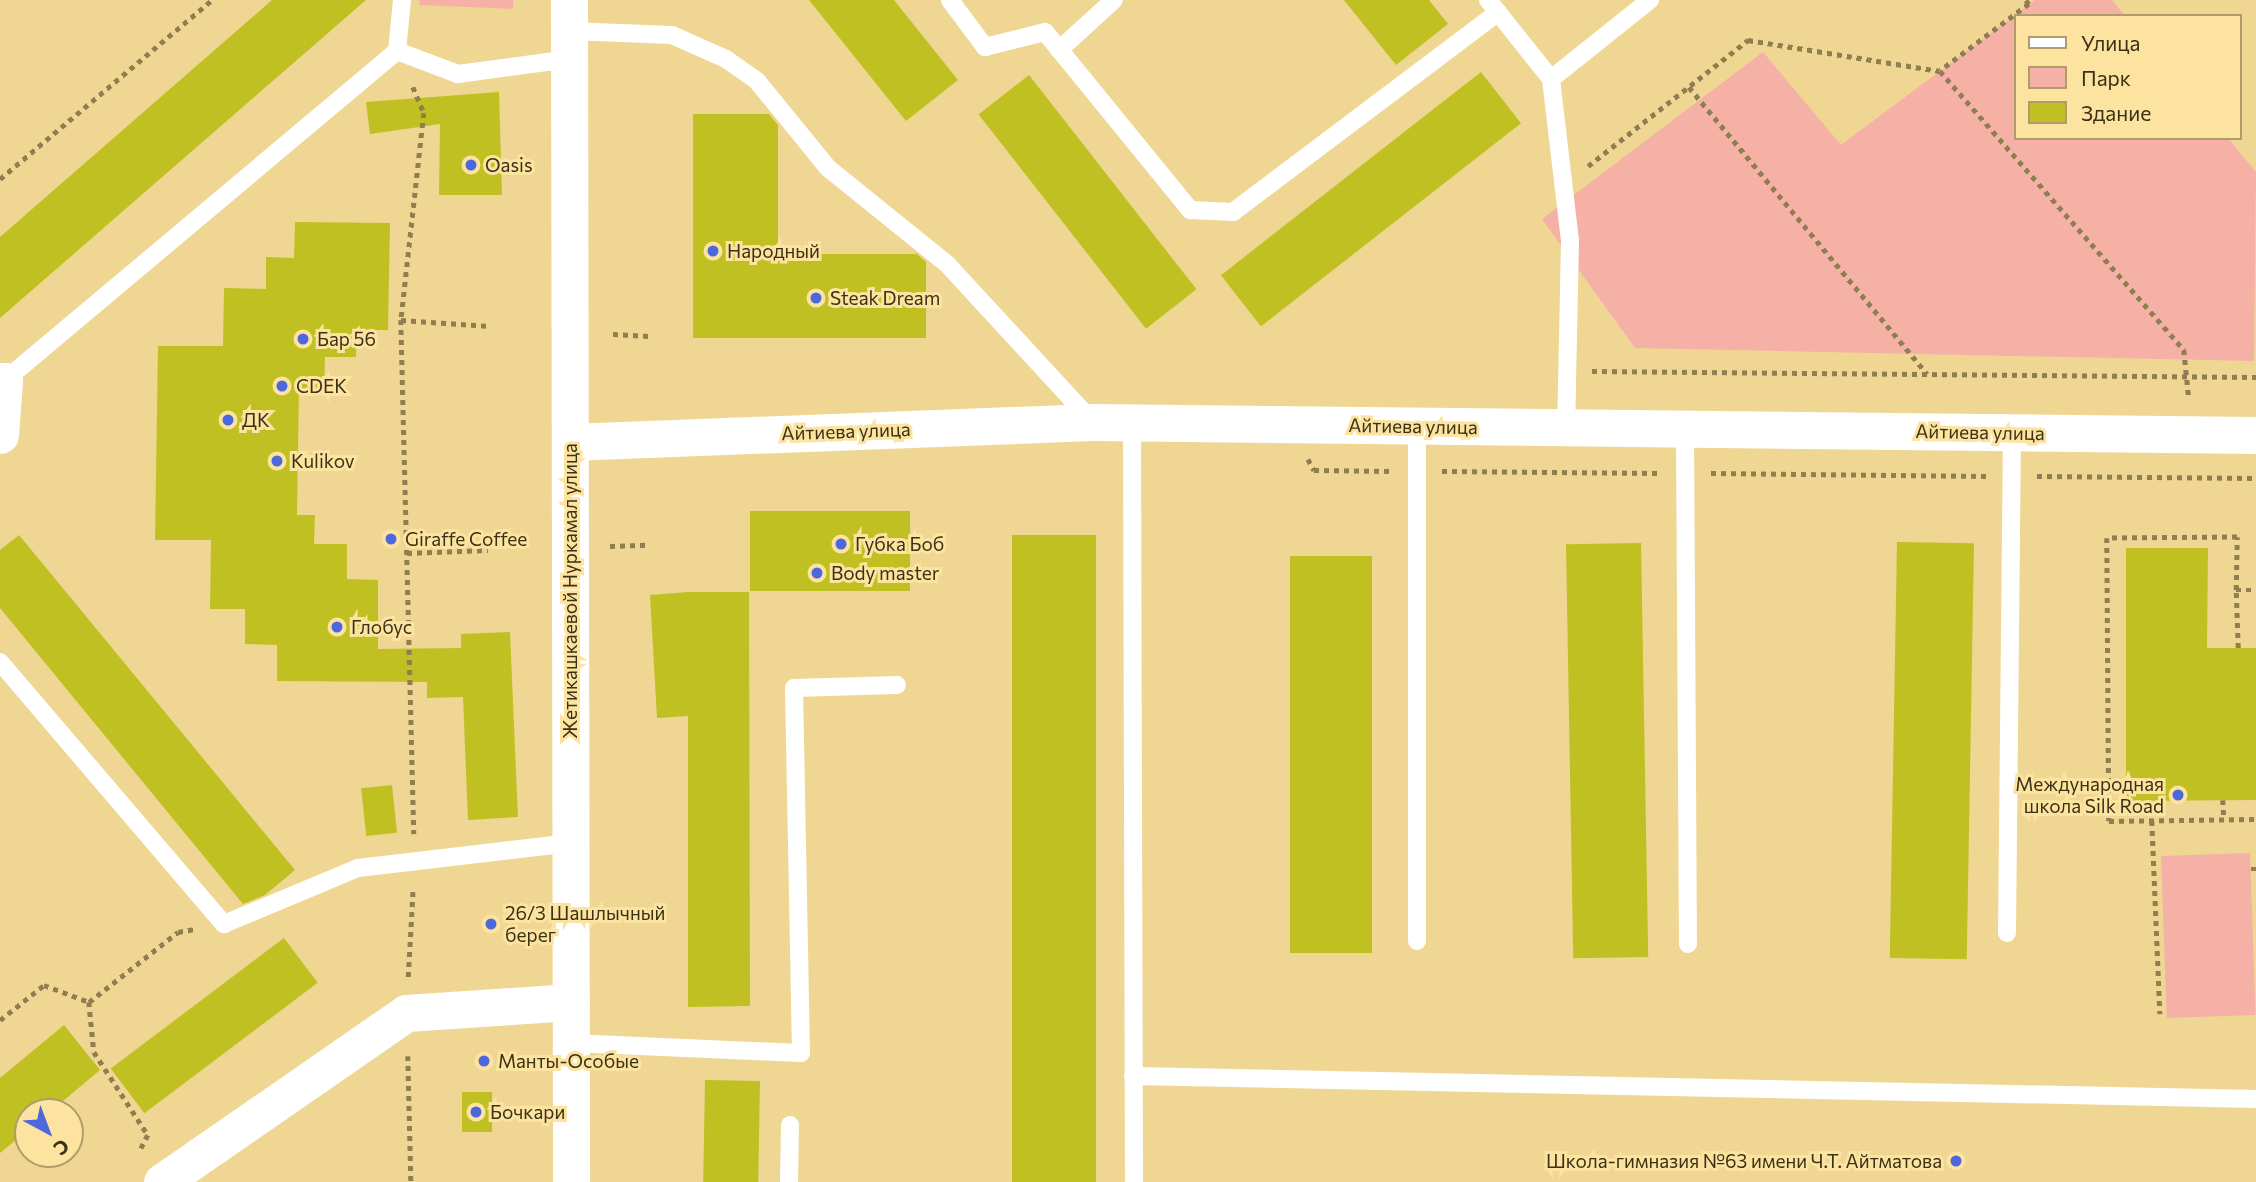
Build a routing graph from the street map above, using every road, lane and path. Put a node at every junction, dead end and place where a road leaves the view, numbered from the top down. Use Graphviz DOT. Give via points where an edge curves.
graph roads {
  1 [pos="212,0"];
  2 [pos="402,0"];
  3 [pos="950,0"];
  4 [pos="1114,0"];
  5 [pos="1650,0"];
  6 [pos="2026,0"];
  7 [pos="1493,6"];
  8 [pos="2017,14"];
  9 [pos="2014,16"];
  10 [pos="569,30"];
  11 [pos="1059,50"];
  12 [pos="397,51"];
  13 [pos="1940,71"];
  14 [pos="1551,79"];
  15 [pos="1689,87"];
  16 [pos="0,179"];
  17 [pos="1563,185"];
  18 [pos="401,320"];
  19 [pos="490,326"];
  20 [pos="612,334"];
  21 [pos="649,336"];
  22 [pos="1567,370"];
  23 [pos="1927,374"];
  24 [pos="2187,376"];
  25 [pos="2256,377"];
  26 [pos="2,381"];
  27 [pos="1093,422"];
  28 [pos="1132,424"];
  29 [pos="1289,425"];
  30 [pos="1417,426"];
  31 [pos="1566,428"];
  32 [pos="1685,429"];
  33 [pos="2012,432"];
  34 [pos="2193,434"];
  35 [pos="0,435"];
  36 [pos="2256,435"];
  37 [pos="570,442"];
  38 [pos="1417,471"];
  39 [pos="1685,473"];
  40 [pos="2012,476"];
  41 [pos="2256,478"];
  42 [pos="647,545"];
  43 [pos="610,546"];
  44 [pos="488,550"];
  45 [pos="407,553"];
  46 [pos="2236,590"];
  47 [pos="2256,590"];
  48 [pos="2238,648"];
  49 [pos="0,662"];
  50 [pos="897,685"];
  51 [pos="2223,800"];
  52 [pos="2256,819"];
  53 [pos="2224,820"];
  54 [pos="2152,821"];
  55 [pos="570,843"];
  56 [pos="415,866"];
  57 [pos="224,924"];
  58 [pos="2007,933"];
  59 [pos="1417,942"];
  60 [pos="1688,944"];
  61 [pos="89,1002"];
  62 [pos="571,1002"];
  63 [pos="407,1013"];
  64 [pos="2160,1014"];
  65 [pos="0,1020"];
  66 [pos="571,1043"];
  67 [pos="1133,1076"];
  68 [pos="2256,1099"];
  69 [pos="790,1125"];
  70 [pos="149,1170"];
  71 [pos="411,1182"];
  72 [pos="571,1182"];
  73 [pos="789,1182"];
  74 [pos="1134,1182"];
  1 -- 16 [label="path"];
  2 -- 12 [label="lane"];
  3 -- 11 [label="lane" via="985,47 1045,32"];
  4 -- 11 [label="lane"];
  5 -- 14 [label="lane"];
  6 -- 8 [label="path" via="2029,5"];
  7 -- 11 [label="lane" via="1233,212 1190,210"];
  7 -- 14 [label="lane"];
  9 -- 13 [label="path"];
  10 -- 12 [label="lane" via="458,74"];
  10 -- 27 [label="lane" via="672,35 726,59 757,81 828,168 947,264"];
  10 -- 37 [label="street, Жетикашкаевой Нуркамал улица"];
  12 -- 18 [label="path" via="425,113"];
  12 -- 26 [label="lane"];
  13 -- 15 [label="path" via="1748,40"];
  13 -- 24 [label="path" via="2184,350"];
  14 -- 17 [label="lane"];
  15 -- 17 [label="path"];
  15 -- 23 [label="path"];
  17 -- 22 [label="lane" via="1570,241"];
  18 -- 19 [label="path"];
  18 -- 45 [label="path"];
  20 -- 21 [label="path"];
  22 -- 23 [label="path"];
  22 -- 31 [label="lane"];
  23 -- 24 [label="path"];
  24 -- 25 [label="path"];
  24 -- 34 [label="path"];
  26 -- 35 [label="street"];
  27 -- 28 [label="street, Айтиева улица"];
  27 -- 37 [label="street, Айтиева улица"];
  28 -- 29 [label="street, Айтиева улица"];
  28 -- 67 [label="lane"];
  29 -- 30 [label="street, Айтиева улица"];
  29 -- 38 [label="path" via="1314,470"];
  30 -- 31 [label="street, Айтиева улица"];
  30 -- 38 [label="lane"];
  31 -- 32 [label="street, Айтиева улица"];
  32 -- 33 [label="street, Айтиева улица"];
  32 -- 39 [label="lane"];
  33 -- 34 [label="street, Айтиева улица"];
  33 -- 40 [label="lane"];
  34 -- 36 [label="street, Айтиева улица"];
  37 -- 55 [label="street, Жетикашкаевой Нуркамал улица"];
  38 -- 39 [label="path"];
  38 -- 59 [label="lane"];
  39 -- 40 [label="path"];
  39 -- 60 [label="lane"];
  40 -- 41 [label="path"];
  40 -- 58 [label="lane"];
  42 -- 43 [label="path"];
  44 -- 45 [label="path"];
  45 -- 56 [label="path"];
  46 -- 47 [label="path"];
  46 -- 48 [label="path"];
  46 -- 54 [label="path" via="2237,537 2107,538 2109,821"];
  49 -- 57 [label="lane"];
  50 -- 66 [label="lane" via="794,688 801,1053"];
  51 -- 53 [label="path"];
  52 -- 53 [label="path"];
  53 -- 54 [label="path"];
  54 -- 64 [label="path"];
  55 -- 56 [label="lane"];
  55 -- 62 [label="street, Жетикашкаевой Нуркамал улица"];
  56 -- 57 [label="lane" via="358,868"];
  56 -- 63 [label="path"];
  57 -- 61 [label="path" via="178,932"];
  61 -- 65 [label="path" via="44,985"];
  61 -- 70 [label="path" via="94,1052 148,1135"];
  62 -- 63 [label="street"];
  62 -- 66 [label="street, Жетикашкаевой Нуркамал улица"];
  63 -- 70 [label="street"];
  63 -- 71 [label="path"];
  66 -- 72 [label="street, Жетикашкаевой Нуркамал улица"];
  67 -- 68 [label="lane"];
  67 -- 74 [label="lane"];
  69 -- 73 [label="lane"];
}
